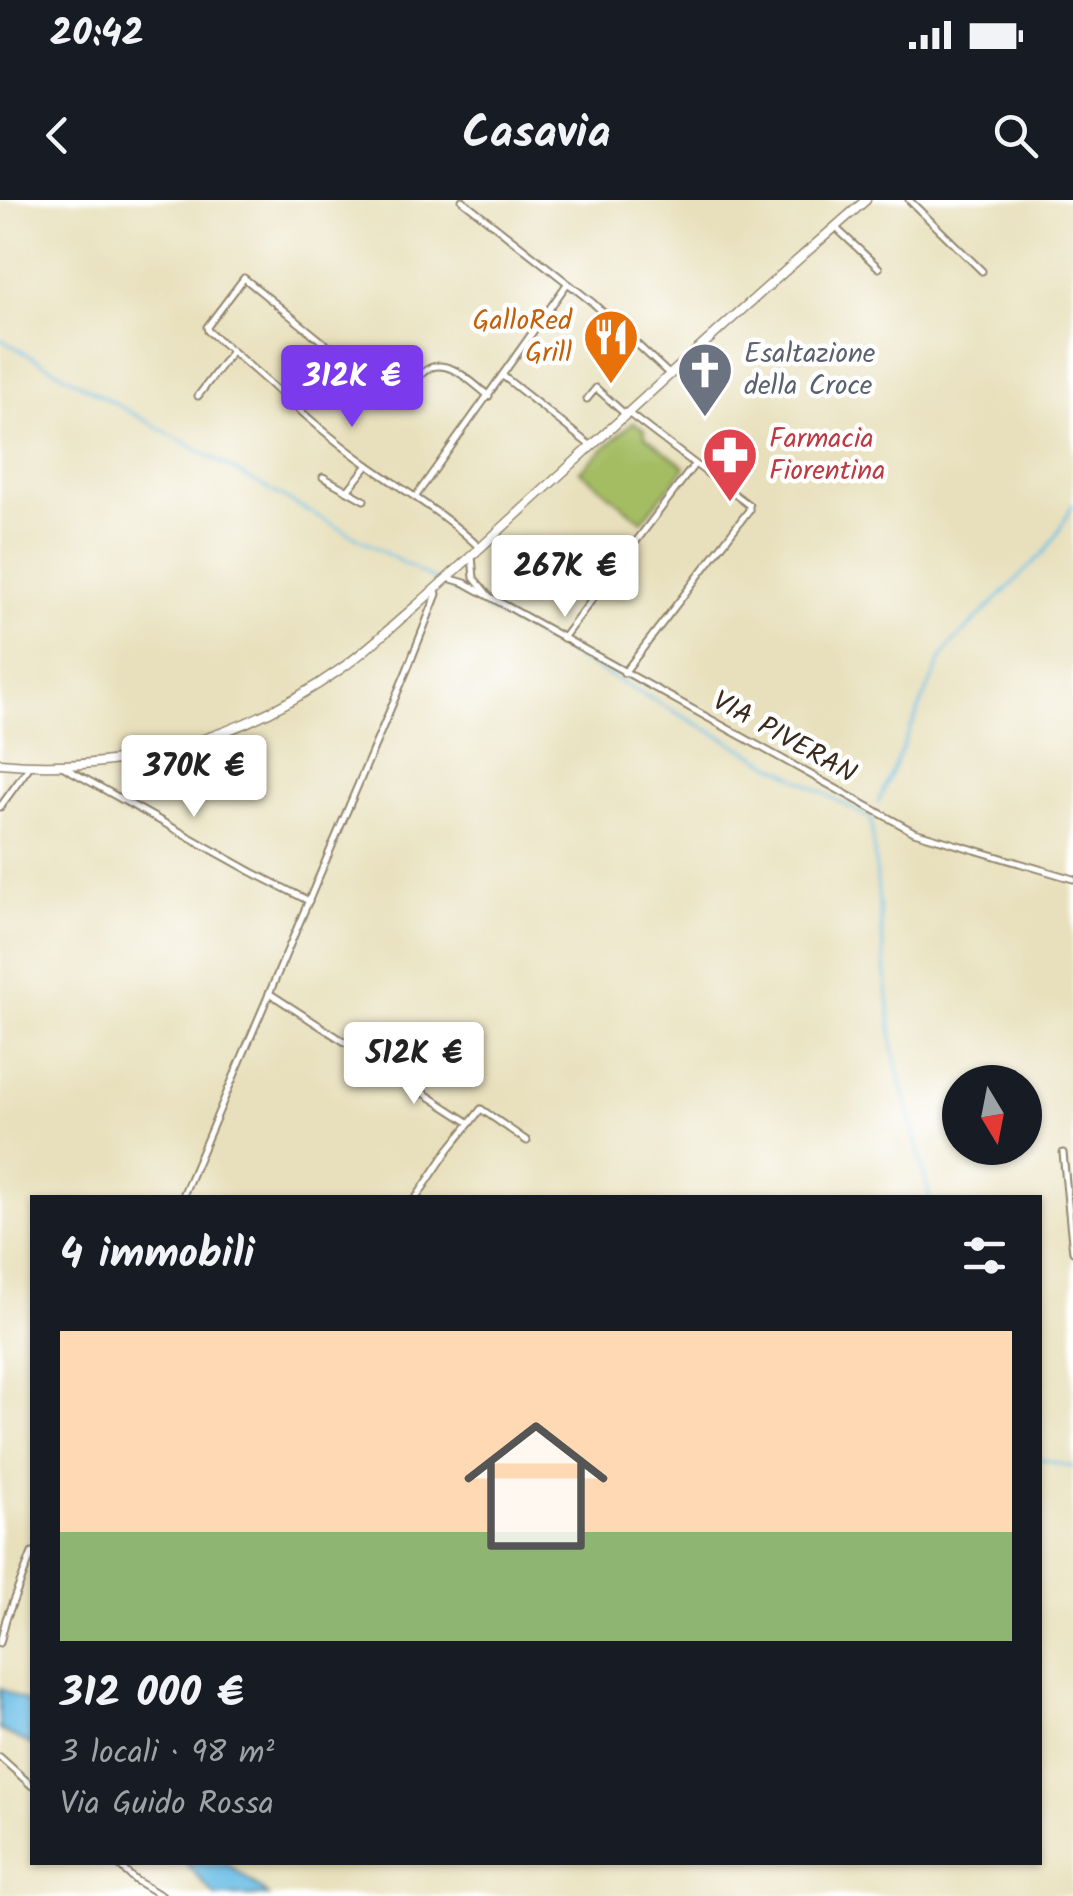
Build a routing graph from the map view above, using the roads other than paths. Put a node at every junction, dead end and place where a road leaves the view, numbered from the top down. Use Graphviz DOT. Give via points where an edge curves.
graph roads {
  1 [pos="462,200"];
  2 [pos="866,200"];
  3 [pos="909,200"];
  4 [pos="835,227"];
  5 [pos="878,268"];
  6 [pos="982,271"];
  7 [pos="567,284"];
  8 [pos="232,350"];
  9 [pos="669,374"];
  10 [pos="504,376"];
  11 [pos="198,396"];
  12 [pos="490,396"];
  13 [pos="586,399"];
  14 [pos="627,414"];
  15 [pos="591,446"];
  16 [pos="368,465"];
  17 [pos="694,465"];
  18 [pos="323,477"];
  19 [pos="348,490"];
  20 [pos="416,496"];
  21 [pos="364,500"];
  22 [pos="480,548"];
  23 [pos="472,555"];
  24 [pos="458,568"];
  25 [pos="474,578"];
  26 [pos="446,579"];
  27 [pos="464,583"];
  28 [pos="436,588"];
  29 [pos="490,597"];
  30 [pos="562,638"];
  31 [pos="624,672"];
  32 [pos="0,764"];
  33 [pos="30,766"];
  34 [pos="62,766"];
  35 [pos="0,808"];
  36 [pos="1073,880"];
  37 [pos="309,901"];
  38 [pos="269,994"];
  39 [pos="470,1122"];
  40 [pos="527,1141"];
  41 [pos="1063,1153"];
  42 [pos="183,1195"];
  43 [pos="418,1195"];
  44 [pos="1073,1252"];
  45 [pos="30,1557"];
  46 [pos="0,1644"];
  47 [pos="0,1757"];
  48 [pos="30,1784"];
  49 [pos="118,1865"];
  50 [pos="162,1896"];
  1 -- 7 [label="street"];
  2 -- 4 [label="main road"];
  3 -- 6 [label="street"];
  4 -- 5 [label="street"];
  4 -- 9 [label="main road"];
  7 -- 9 [label="street"];
  7 -- 10 [label="street"];
  8 -- 11 [label="street"];
  8 -- 12 [label="street" via="207,327 244,278 393,398 437,365"];
  8 -- 16 [label="street"];
  9 -- 14 [label="main road"];
  10 -- 12 [label="street"];
  10 -- 15 [label="street"];
  12 -- 20 [label="street"];
  13 -- 14 [label="street" via="596,388"];
  14 -- 15 [label="main road"];
  14 -- 17 [label="street"];
  15 -- 22 [label="main road"];
  16 -- 19 [label="street"];
  16 -- 20 [label="street"];
  17 -- 30 [label="street"];
  17 -- 31 [label="street" via="749,510"];
  18 -- 19 [label="street"];
  19 -- 21 [label="street"];
  20 -- 22 [label="street"];
  22 -- 23 [label="main road"];
  23 -- 24 [label="main road"];
  23 -- 25 [label="street"];
  24 -- 25 [label="street, VIA PIVERAN"];
  24 -- 26 [label="main road"];
  24 -- 27 [label="street"];
  25 -- 29 [label="street, VIA PIVERAN"];
  26 -- 27 [label="street, VIA PIVERAN"];
  26 -- 28 [label="main road"];
  27 -- 29 [label="street, VIA PIVERAN"];
  28 -- 34 [label="main road" via="343,668 243,725 144,755"];
  28 -- 37 [label="street"];
  29 -- 30 [label="street, VIA PIVERAN"];
  30 -- 31 [label="street, VIA PIVERAN"];
  31 -- 36 [label="street, VIA PIVERAN" via="925,836"];
  32 -- 33 [label="main road"];
  33 -- 34 [label="main road"];
  33 -- 35 [label="street"];
  34 -- 37 [label="street"];
  37 -- 38 [label="street"];
  38 -- 39 [label="street"];
  38 -- 42 [label="street"];
  39 -- 40 [label="street" via="481,1109"];
  39 -- 43 [label="street"];
  41 -- 44 [label="street"];
  45 -- 46 [label="street"];
  47 -- 48 [label="street"];
  49 -- 50 [label="street"];
}
